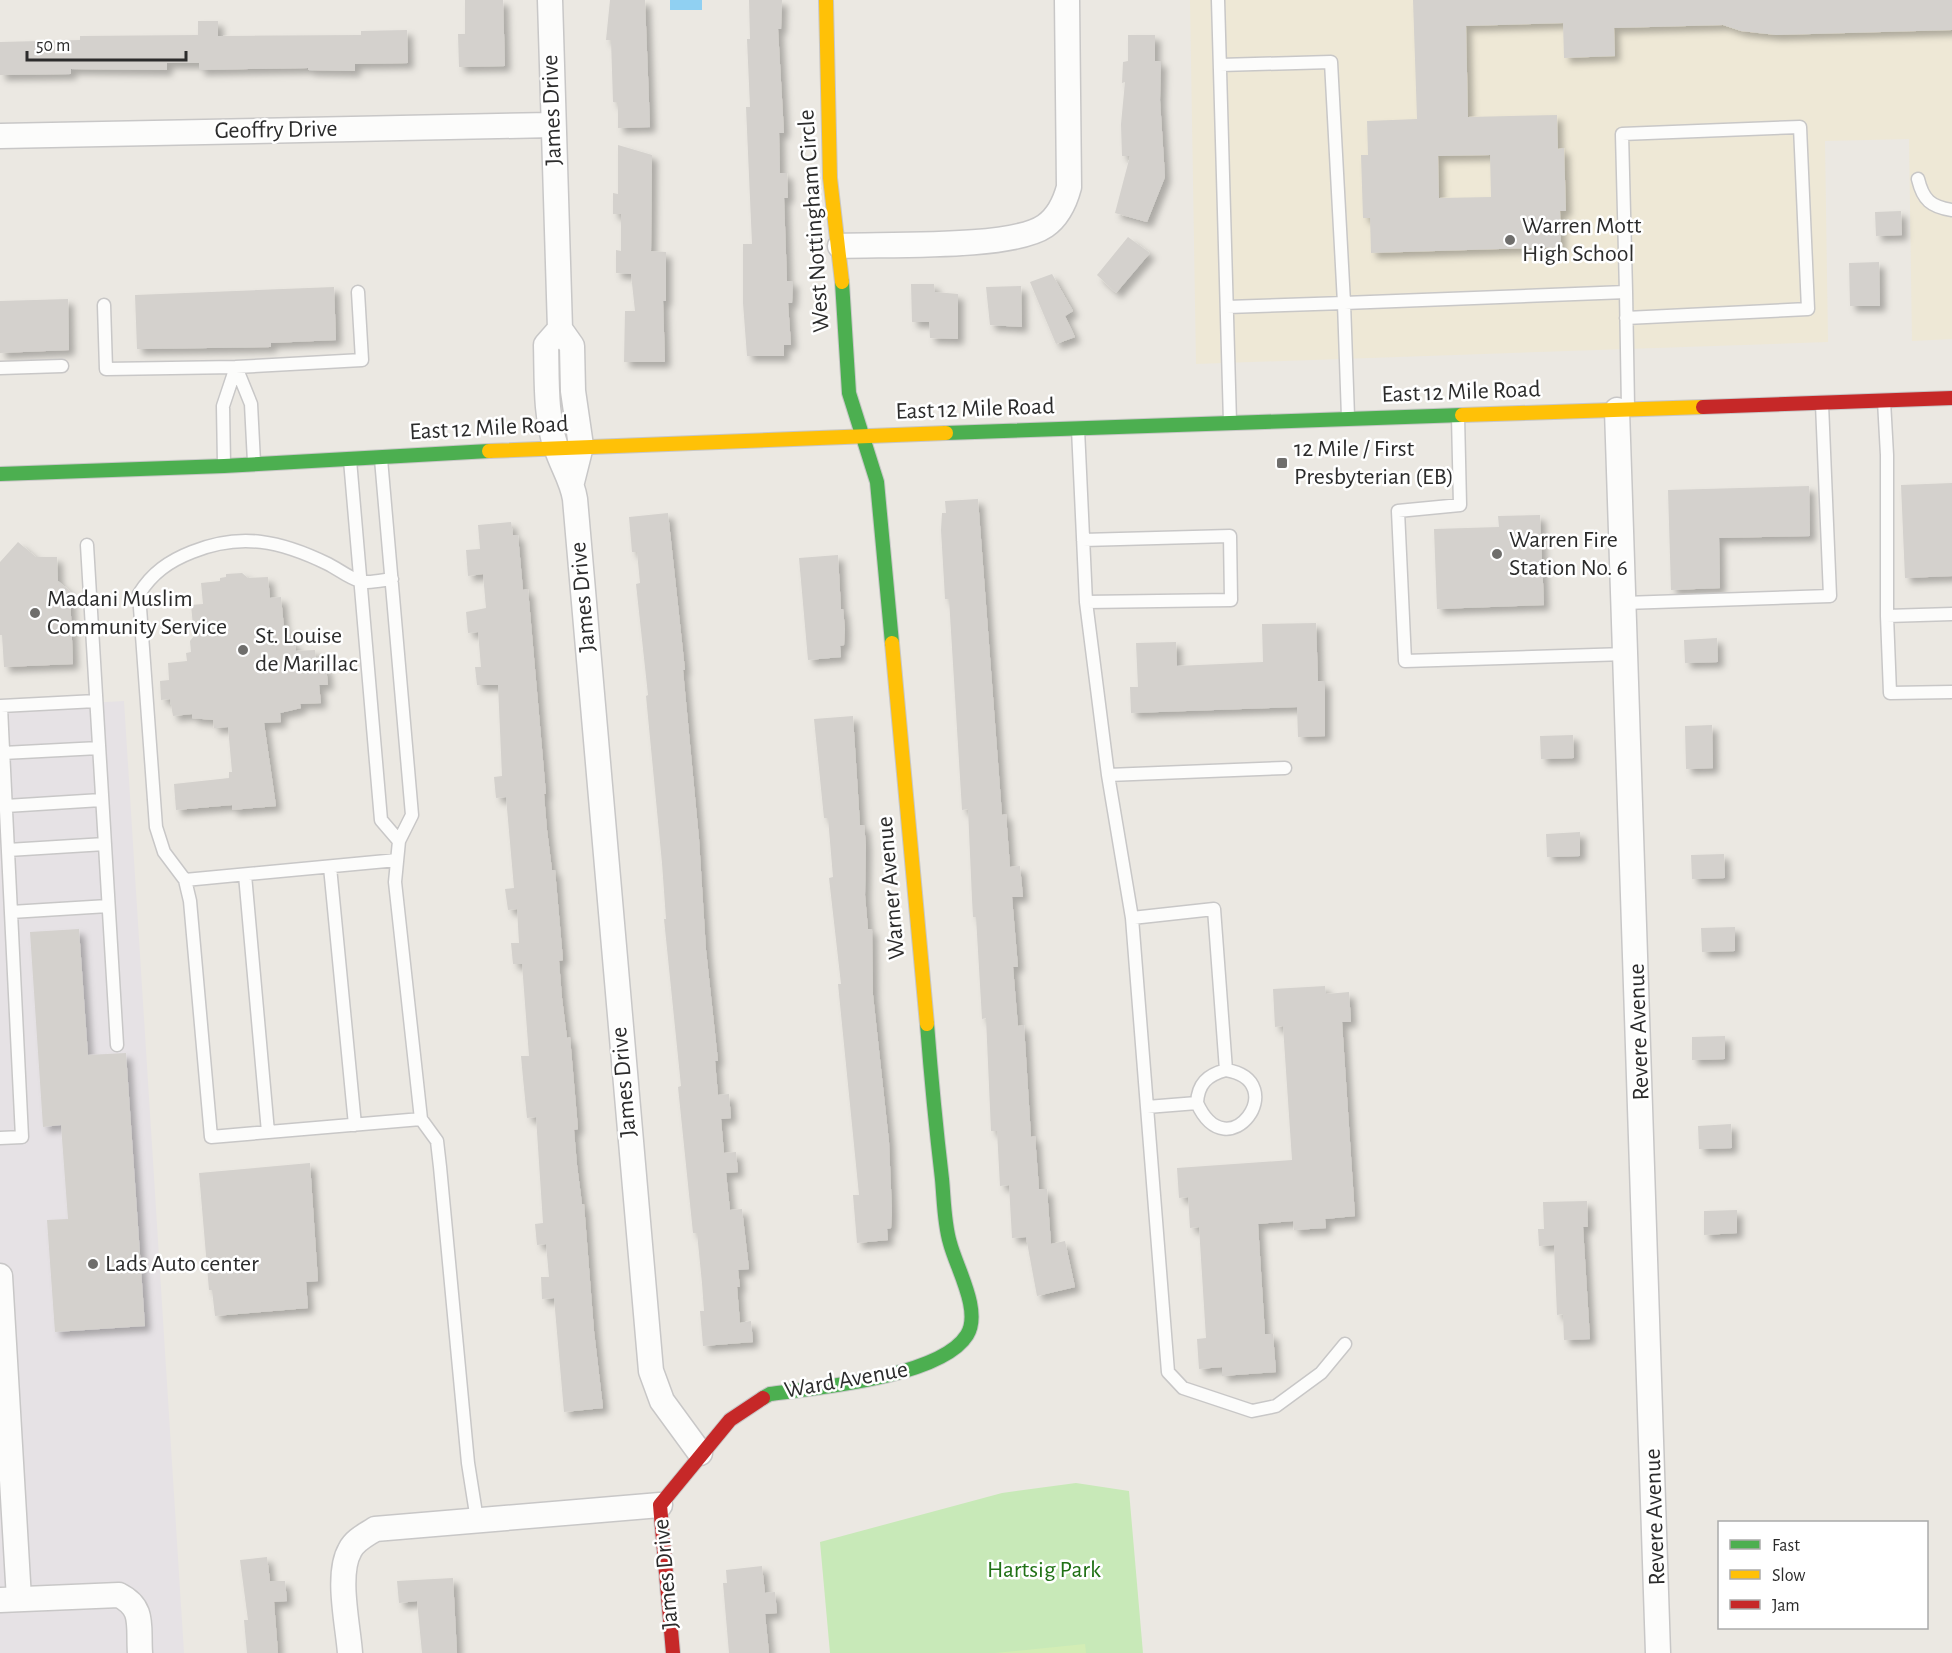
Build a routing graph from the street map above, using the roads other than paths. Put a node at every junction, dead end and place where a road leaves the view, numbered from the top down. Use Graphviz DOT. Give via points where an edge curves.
graph roads {
  1 [pos="550,0"];
  2 [pos="826,0"];
  3 [pos="1067,0"];
  4 [pos="1218,0"];
  5 [pos="1220,65"];
  6 [pos="552,125"];
  7 [pos="0,136"];
  8 [pos="1918,179"];
  9 [pos="1952,210"];
  10 [pos="840,246"];
  11 [pos="358,292"];
  12 [pos="1626,292"];
  13 [pos="1344,303"];
  14 [pos="104,305"];
  15 [pos="1227,307"];
  16 [pos="1626,318"];
  17 [pos="560,329"];
  18 [pos="62,366"];
  19 [pos="236,367"];
  20 [pos="0,368"];
  21 [pos="1952,398"];
  22 [pos="1884,400"];
  23 [pos="1822,403"];
  24 [pos="1622,410"];
  25 [pos="1458,415"];
  26 [pos="1348,418"];
  27 [pos="1230,423"];
  28 [pos="1078,428"];
  29 [pos="862,436"];
  30 [pos="581,446"];
  31 [pos="555,447"];
  32 [pos="381,457"];
  33 [pos="350,459"];
  34 [pos="254,464"];
  35 [pos="224,466"];
  36 [pos="0,474"];
  37 [pos="572,482"];
  38 [pos="1083,540"];
  39 [pos="87,545"];
  40 [pos="392,579"];
  41 [pos="362,582"];
  42 [pos="1086,602"];
  43 [pos="1624,603"];
  44 [pos="1952,614"];
  45 [pos="1887,616"];
  46 [pos="1626,654"];
  47 [pos="1952,692"];
  48 [pos="96,701"];
  49 [pos="1,729"];
  50 [pos="99,748"];
  51 [pos="3,753"];
  52 [pos="1286,768"];
  53 [pos="1107,775"];
  54 [pos="101,800"];
  55 [pos="6,806"];
  56 [pos="399,841"];
  57 [pos="105,844"];
  58 [pos="8,850"];
  59 [pos="397,860"];
  60 [pos="330,867"];
  61 [pos="245,875"];
  62 [pos="185,880"];
  63 [pos="108,906"];
  64 [pos="11,912"];
  65 [pos="1132,918"];
  66 [pos="117,1045"];
  67 [pos="1226,1070"];
  68 [pos="1197,1103"];
  69 [pos="1147,1107"];
  70 [pos="421,1119"];
  71 [pos="355,1125"];
  72 [pos="268,1132"];
  73 [pos="0,1138"];
  74 [pos="0,1276"];
  75 [pos="2,1332"];
  76 [pos="968,1335"];
  77 [pos="1345,1344"];
  78 [pos="700,1453"];
  79 [pos="660,1505"];
  80 [pos="477,1520"];
  81 [pos="7,1600"];
  82 [pos="140,1653"];
  83 [pos="350,1653"];
  84 [pos="673,1653"];
  85 [pos="1658,1653"];
  1 -- 6 [label="street, James Drive"];
  2 -- 10 [label="main road, West Nottingham Circle" via="830,178"];
  3 -- 10 [label="street" via="1069,188 1058,212 1046,225 1012,238"];
  4 -- 5 [label="lane"];
  5 -- 13 [label="lane" via="1331,63"];
  5 -- 15 [label="lane"];
  6 -- 7 [label="street, Geoffry Drive"];
  6 -- 17 [label="street, James Drive"];
  8 -- 9 [label="lane" via="1926,199 1936,208"];
  10 -- 29 [label="main road, West Nottingham Circle" via="849,393"];
  11 -- 19 [label="lane" via="362,360"];
  12 -- 13 [label="lane"];
  12 -- 16 [label="lane"];
  12 -- 16 [label="lane" via="1622,134 1800,127 1808,309"];
  13 -- 15 [label="lane"];
  13 -- 26 [label="lane"];
  14 -- 19 [label="lane" via="106,369"];
  15 -- 27 [label="lane"];
  16 -- 24 [label="lane"];
  17 -- 30 [label="street, James Drive" via="572,346 573,391"];
  17 -- 31 [label="street, James Drive" via="546,345"];
  18 -- 20 [label="lane"];
  19 -- 34 [label="lane" via="251,404"];
  19 -- 35 [label="lane" via="223,406"];
  21 -- 22 [label="main road, East 12 Mile Road"];
  22 -- 23 [label="main road, East 12 Mile Road"];
  22 -- 45 [label="lane"];
  23 -- 24 [label="main road, East 12 Mile Road"];
  23 -- 43 [label="lane" via="1830,596"];
  24 -- 25 [label="main road, East 12 Mile Road"];
  24 -- 43 [label="street, Revere Avenue"];
  25 -- 26 [label="main road, East 12 Mile Road"];
  25 -- 46 [label="lane" via="1460,505 1398,511 1405,661"];
  26 -- 27 [label="main road, East 12 Mile Road"];
  27 -- 28 [label="main road, East 12 Mile Road"];
  28 -- 29 [label="main road, East 12 Mile Road"];
  28 -- 38 [label="lane"];
  29 -- 30 [label="main road, East 12 Mile Road"];
  29 -- 76 [label="main road, Warner Avenue" via="877,483 936,1127 949,1241 969,1296"];
  30 -- 31 [label="main road, East 12 Mile Road"];
  30 -- 37 [label="street, James Drive"];
  31 -- 32 [label="main road, East 12 Mile Road"];
  31 -- 37 [label="street, James Drive"];
  32 -- 33 [label="main road, East 12 Mile Road"];
  32 -- 40 [label="lane"];
  33 -- 34 [label="main road, East 12 Mile Road"];
  33 -- 41 [label="lane"];
  34 -- 35 [label="main road, East 12 Mile Road"];
  35 -- 36 [label="main road, East 12 Mile Road"];
  37 -- 78 [label="street, James Drive" via="651,1371 662,1401"];
  38 -- 42 [label="lane"];
  38 -- 42 [label="lane" via="1230,536 1231,600"];
  39 -- 48 [label="lane"];
  40 -- 41 [label="lane"];
  40 -- 56 [label="lane" via="412,815"];
  41 -- 56 [label="lane" via="381,820"];
  41 -- 62 [label="lane" via="300,550 235,540 171,561 148,580 140,594 156,827 164,852"];
  42 -- 53 [label="lane"];
  43 -- 46 [label="street, Revere Avenue"];
  44 -- 45 [label="lane"];
  45 -- 47 [label="lane" via="1890,693"];
  46 -- 85 [label="street, Revere Avenue"];
  48 -- 49 [label="lane" via="1,706"];
  48 -- 50 [label="lane"];
  49 -- 51 [label="lane"];
  50 -- 51 [label="lane"];
  50 -- 54 [label="lane"];
  51 -- 55 [label="lane"];
  52 -- 53 [label="lane"];
  53 -- 65 [label="lane"];
  54 -- 55 [label="lane"];
  54 -- 57 [label="lane"];
  55 -- 58 [label="lane"];
  56 -- 59 [label="lane"];
  57 -- 58 [label="lane"];
  57 -- 63 [label="lane"];
  58 -- 64 [label="lane"];
  59 -- 60 [label="lane"];
  59 -- 70 [label="lane" via="395,882"];
  60 -- 61 [label="lane"];
  60 -- 71 [label="lane"];
  61 -- 62 [label="lane"];
  61 -- 72 [label="lane"];
  62 -- 72 [label="lane" via="211,1137"];
  63 -- 64 [label="lane"];
  63 -- 66 [label="lane"];
  64 -- 73 [label="lane" via="22,1137"];
  65 -- 67 [label="lane" via="1214,909"];
  65 -- 69 [label="lane"];
  67 -- 68 [label="lane" via="1203,1081"];
  67 -- 68 [label="lane" via="1246,1078 1254,1089 1254,1109 1248,1119 1222,1129 1204,1119"];
  68 -- 69 [label="lane"];
  69 -- 77 [label="lane" via="1168,1372 1183,1388 1252,1411 1276,1406 1321,1373"];
  70 -- 71 [label="lane"];
  70 -- 80 [label="lane" via="437,1141"];
  71 -- 72 [label="lane"];
  74 -- 75 [label="street"];
  75 -- 81 [label="street"];
  76 -- 78 [label="main road, Ward Avenue" via="929,1364 840,1385 770,1394 729,1420"];
  78 -- 79 [label="main road, James Drive"];
  79 -- 80 [label="street"];
  79 -- 84 [label="main road, James Drive"];
  80 -- 83 [label="street" via="375,1529 356,1543 345,1561 343,1578"];
  81 -- 82 [label="street" via="117,1599 137,1614"];
}
